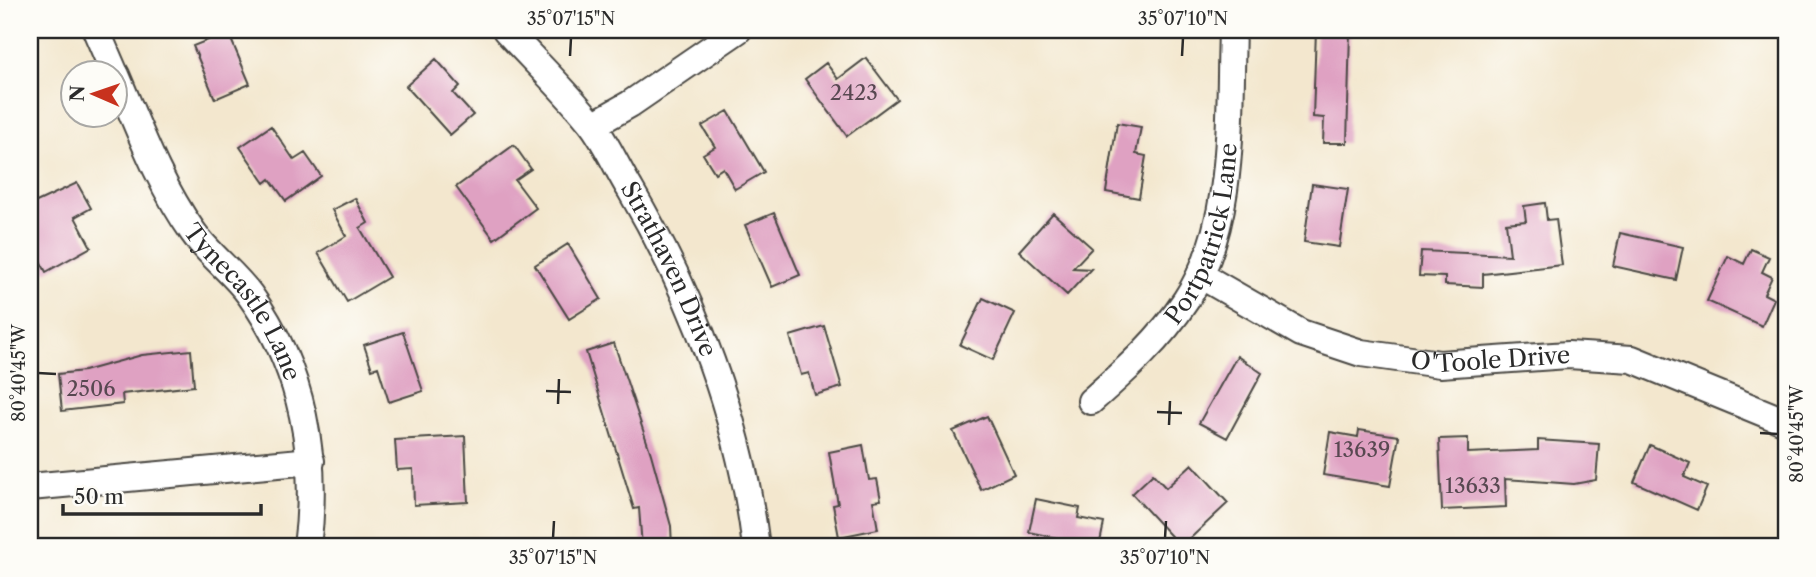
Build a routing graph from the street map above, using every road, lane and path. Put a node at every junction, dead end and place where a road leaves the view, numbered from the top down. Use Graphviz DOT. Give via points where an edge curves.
graph roads {
  1 [pos="96,30"];
  2 [pos="506,30"];
  3 [pos="738,30"];
  4 [pos="1232,30"];
  5 [pos="109,60"];
  6 [pos="130,108"];
  7 [pos="593,125"];
  8 [pos="1200,275"];
  9 [pos="1091,401"];
  10 [pos="1786,422"];
  11 [pos="311,461"];
  12 [pos="30,487"];
  13 [pos="307,547"];
  14 [pos="757,547"];
  1 -- 5 [label="street, Tynecastle Lane"];
  2 -- 7 [label="street, Strathaven Drive"];
  3 -- 7 [label="street"];
  4 -- 8 [label="street, Portpatrick Lane" via="1224,194"];
  6 -- 11 [label="street, Tynecastle Lane" via="165,189 194,234 248,293 268,323 297,391"];
  7 -- 14 [label="street, Strathaven Drive" via="652,227 697,325 730,421"];
  8 -- 9 [label="street, Portpatrick Lane" via="1187,300 1137,362"];
  8 -- 10 [label="street, O'Toole Drive" via="1301,332 1361,353 1440,364 1568,355 1632,359"];
  11 -- 12 [label="street"];
  11 -- 13 [label="street, Tynecastle Lane" via="313,505"];
}
